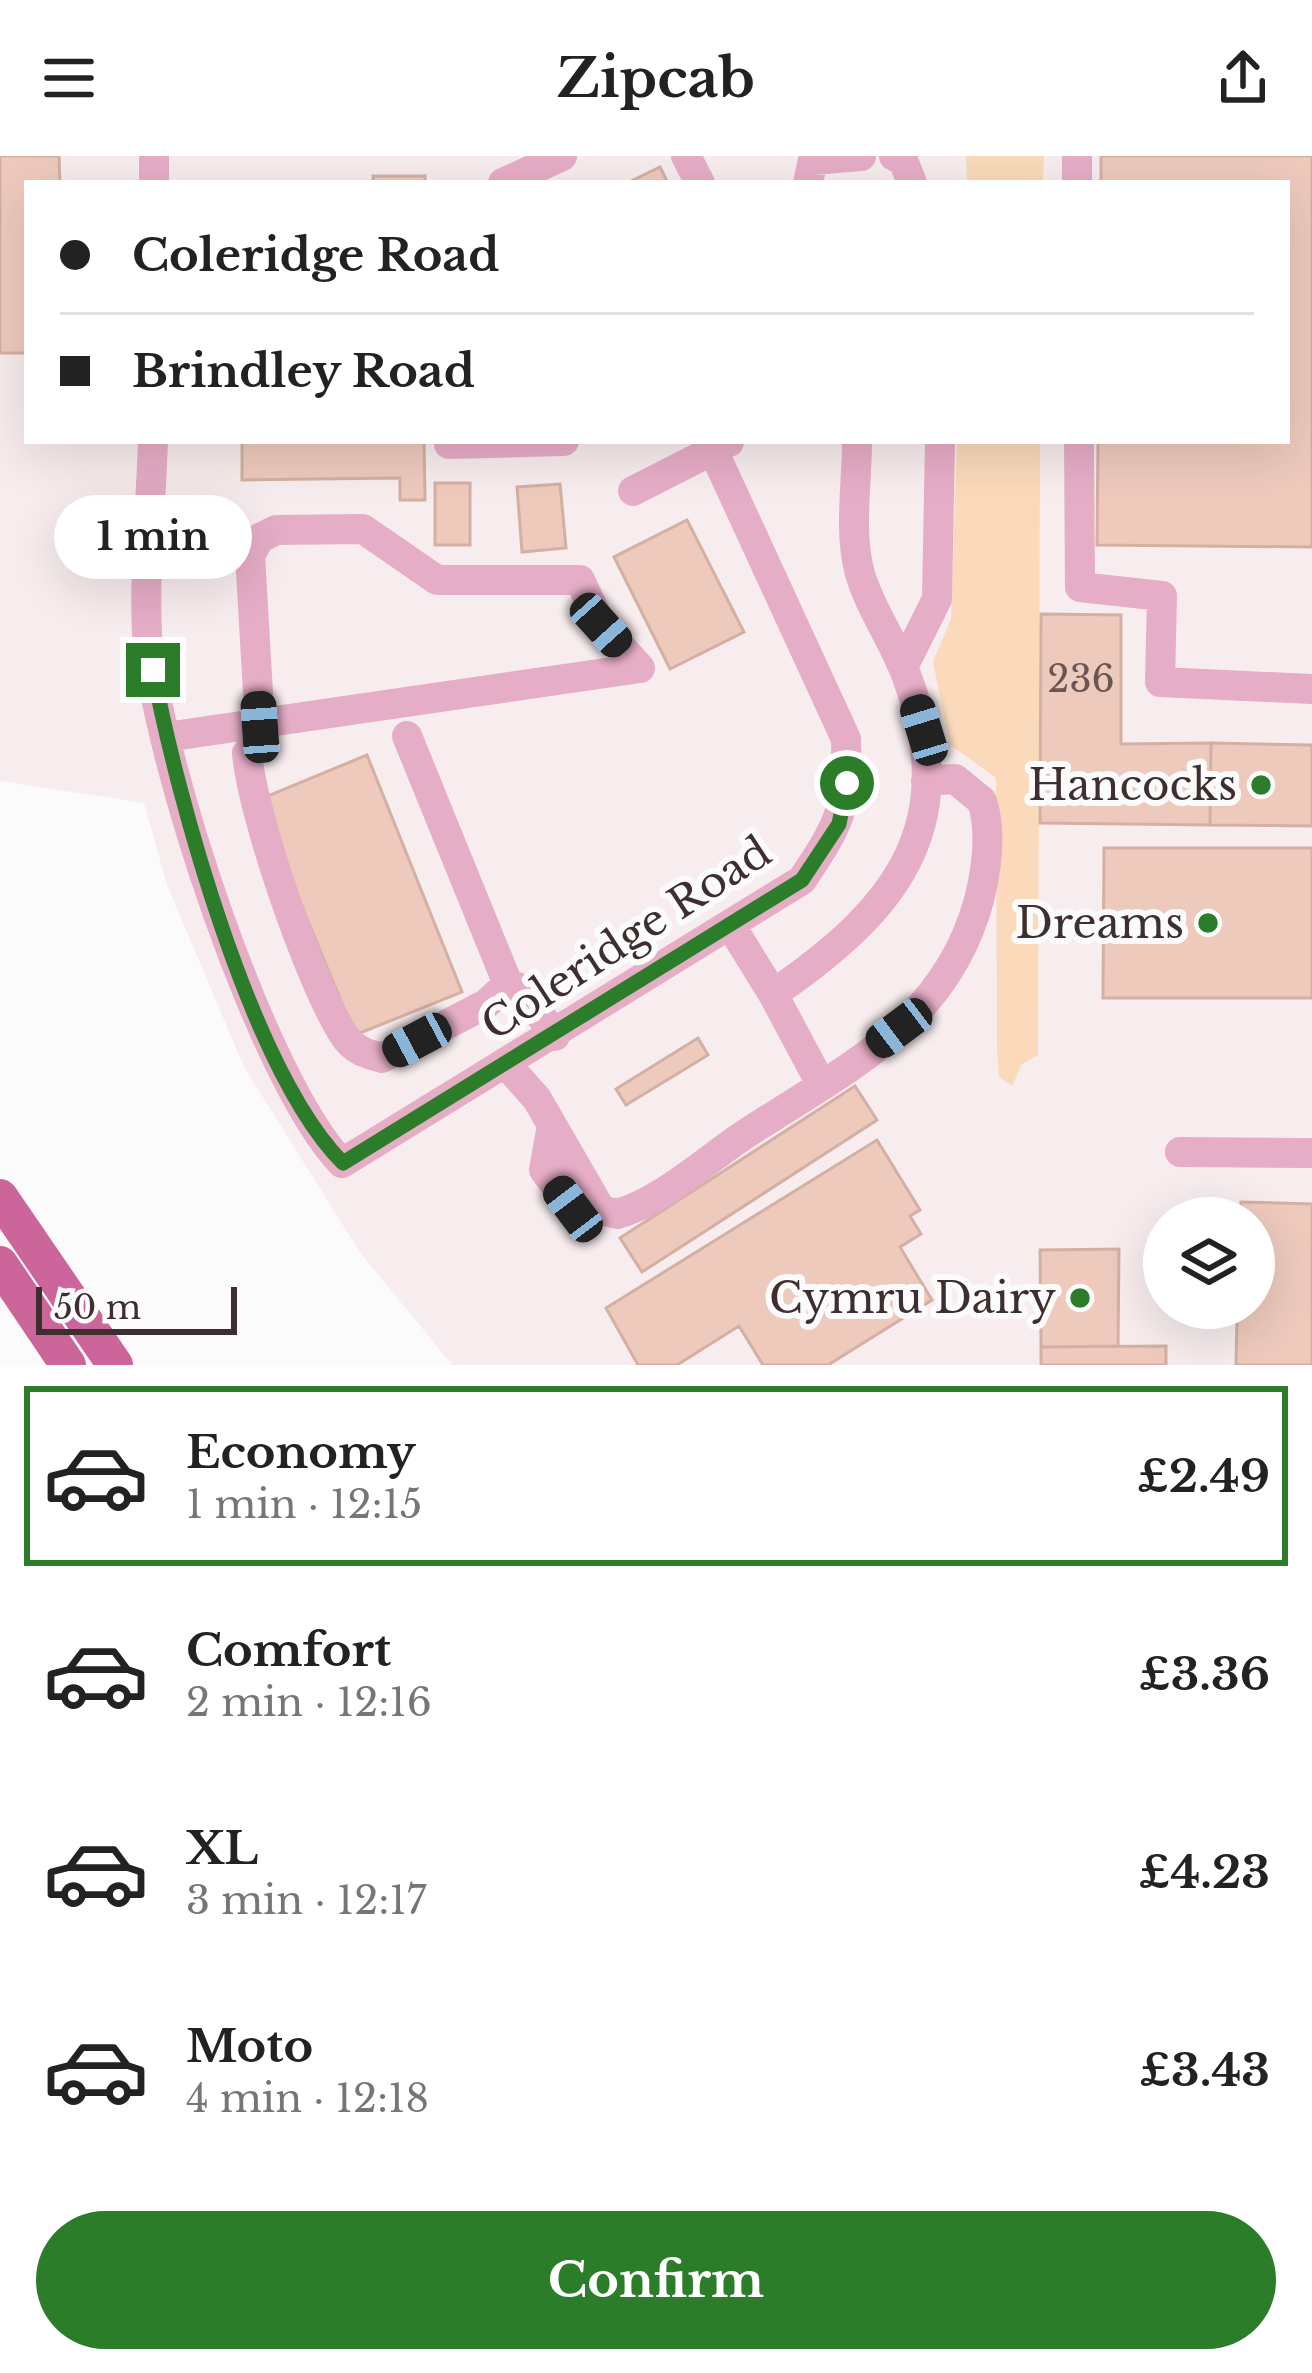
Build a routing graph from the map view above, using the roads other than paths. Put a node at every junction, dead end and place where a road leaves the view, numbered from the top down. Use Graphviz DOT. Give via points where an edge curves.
graph roads {
  1 [pos="562,156"];
  2 [pos="861,156"];
  3 [pos="894,156"];
  4 [pos="510,180"];
  5 [pos="809,180"];
  6 [pos="911,180"];
  7 [pos="153,444"];
  8 [pos="857,444"];
  9 [pos="940,444"];
  10 [pos="1079,444"];
  11 [pos="723,445"];
  12 [pos="678,453"];
  13 [pos="633,491"];
  14 [pos="903,667"];
  15 [pos="1312,689"];
  16 [pos="406,736"];
  17 [pos="166,737"];
  18 [pos="254,740"];
  19 [pos="926,782"];
  20 [pos="731,926"];
  21 [pos="508,985"];
  22 [pos="773,994"];
  23 [pos="555,1036"];
  24 [pos="507,1065"];
  25 [pos="820,1084"];
  26 [pos="1180,1152"];
  27 [pos="1312,1153"];
  28 [pos="0,1197"];
  29 [pos="0,1264"];
  30 [pos="68,1365"];
  31 [pos="116,1365"];
  1 -- 4 [label="street"];
  2 -- 5 [label="street" via="812,160"];
  3 -- 6 [label="street"];
  7 -- 17 [label="street" via="147,636"];
  8 -- 14 [label="street" via="856,552"];
  9 -- 14 [label="street" via="937,599"];
  10 -- 15 [label="street" via="1080,587 1162,596 1160,682"];
  11 -- 12 [label="street, Coleridge Road"];
  11 -- 20 [label="street, Coleridge Road" via="846,739 847,783 839,824 802,880"];
  12 -- 13 [label="street, Coleridge Road"];
  14 -- 19 [label="street" via="924,730"];
  16 -- 21 [label="street"];
  17 -- 18 [label="street"];
  17 -- 24 [label="street, Coleridge Road" via="214,899 279,1064 321,1142 343,1163"];
  18 -- 18 [label="street" via="398,704 640,668 601,625 580,580 437,580 363,529 276,530 250,554"];
  18 -- 21 [label="street" via="250,796 345,1038 382,1058"];
  19 -- 22 [label="street" via="918,834 898,882 865,925"];
  19 -- 25 [label="street" via="956,779 982,800 985,878 974,920 925,1009"];
  20 -- 22 [label="street"];
  20 -- 23 [label="street, Coleridge Road"];
  21 -- 23 [label="street" via="522,989"];
  22 -- 25 [label="street"];
  23 -- 24 [label="street, Coleridge Road"];
  24 -- 25 [label="street" via="601,1210 631,1210"];
  26 -- 27 [label="street"];
  28 -- 31 [label="main road"];
  29 -- 30 [label="main road"];
}
